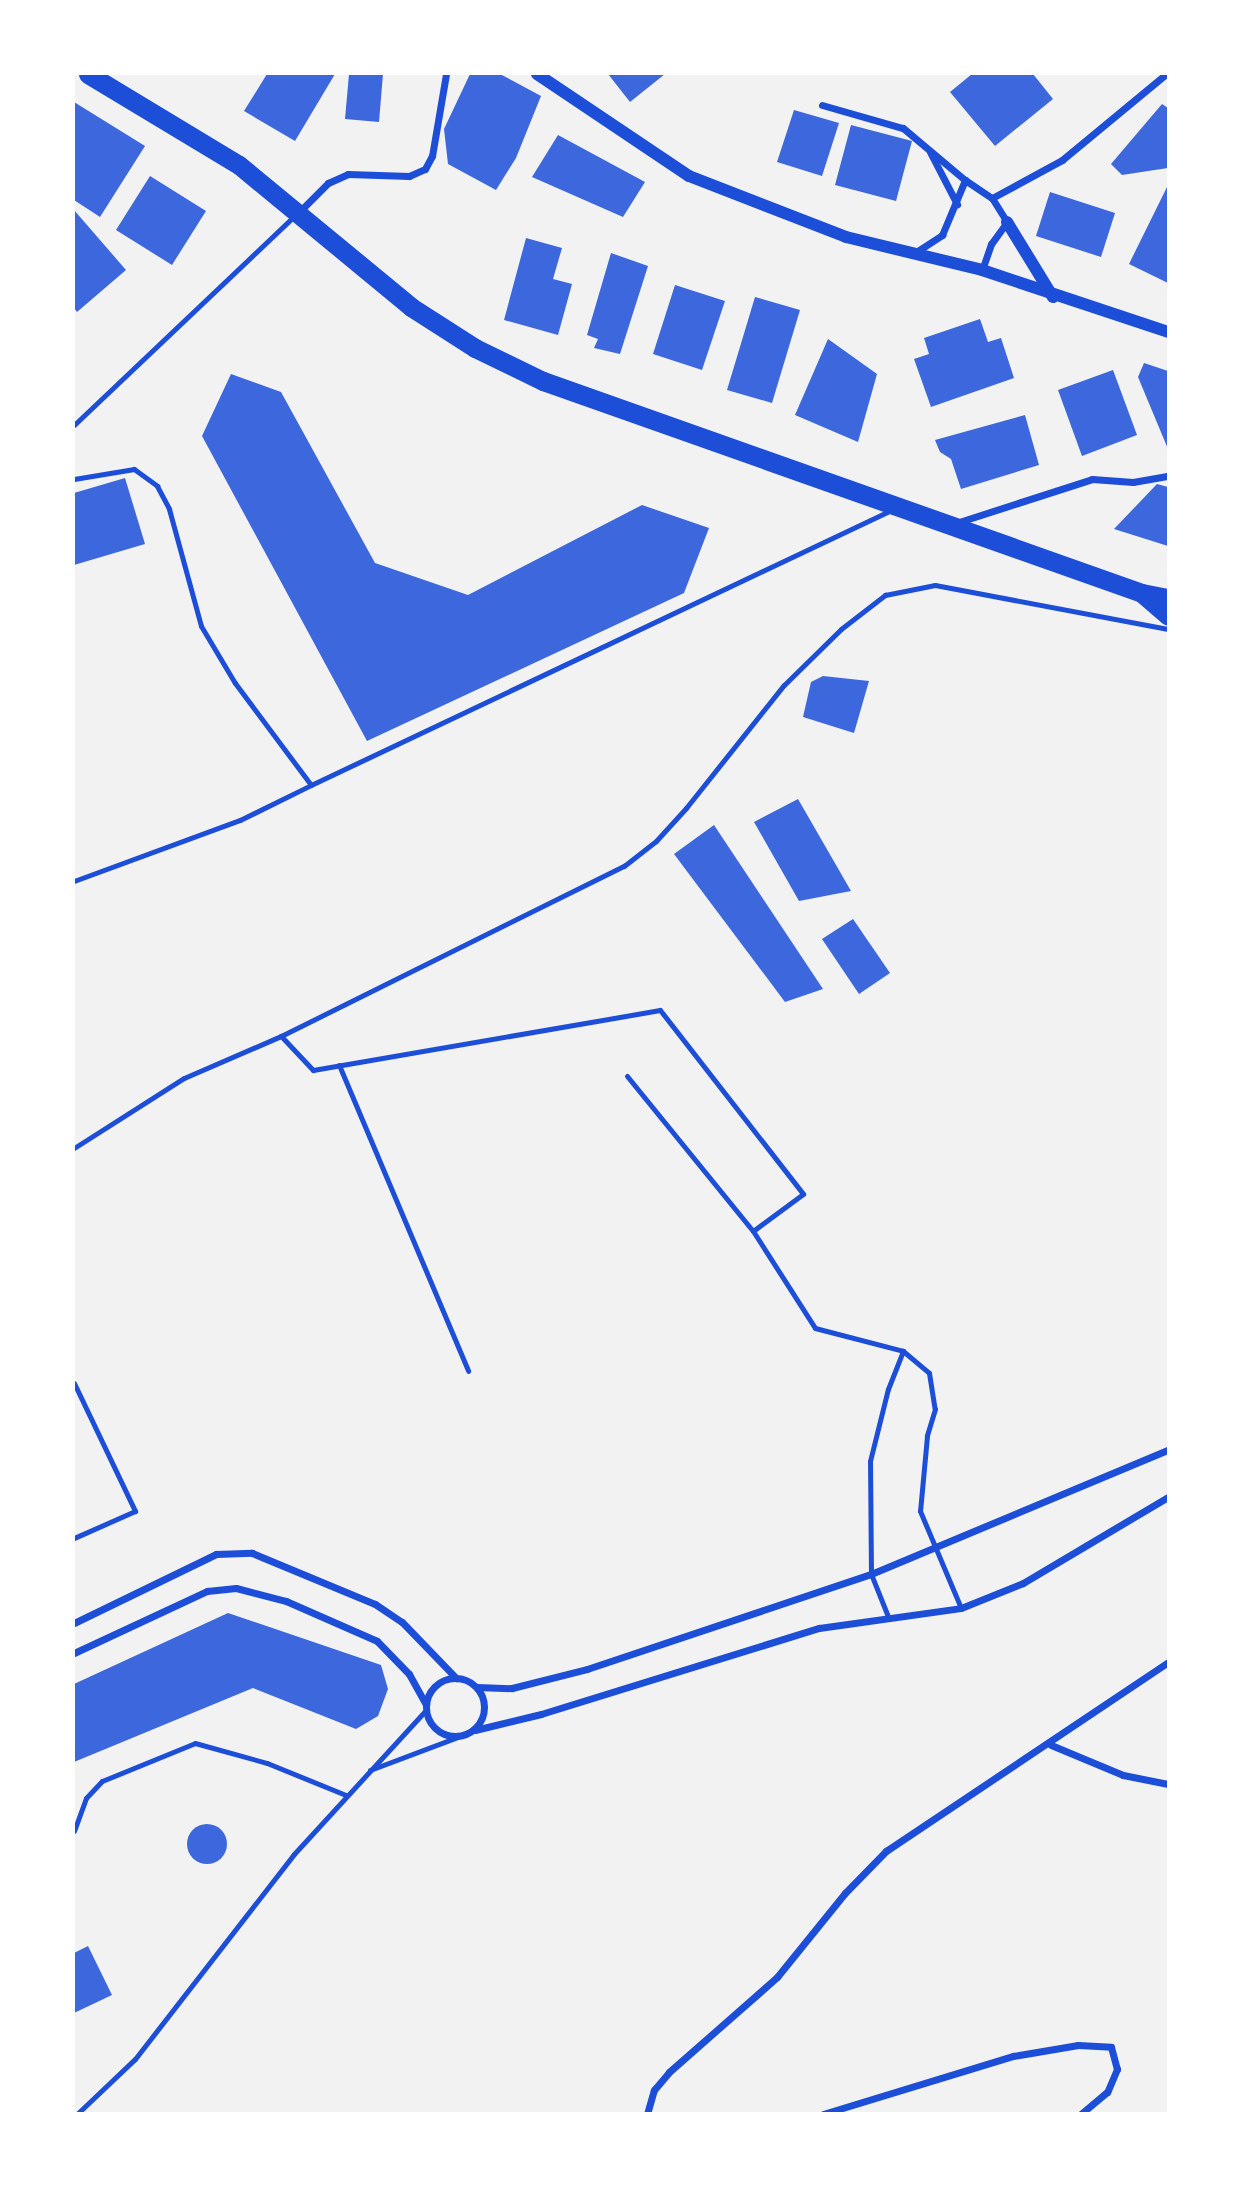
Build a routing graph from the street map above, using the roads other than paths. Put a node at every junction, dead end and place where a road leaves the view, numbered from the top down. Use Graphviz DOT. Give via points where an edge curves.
graph roads {
  1 [pos="88,74"];
  2 [pos="446,74"];
  3 [pos="537,74"];
  4 [pos="1166,74"];
  5 [pos="822,105"];
  6 [pos="927,145"];
  7 [pos="965,180"];
  8 [pos="992,198"];
  9 [pos="957,204"];
  10 [pos="296,214"];
  11 [pos="1007,222"];
  12 [pos="910,256"];
  13 [pos="982,270"];
  14 [pos="1053,297"];
  15 [pos="1168,332"];
  16 [pos="74,425"];
  17 [pos="1168,476"];
  18 [pos="74,479"];
  19 [pos="898,506"];
  20 [pos="949,524"];
  21 [pos="1142,593"];
  22 [pos="1168,598"];
  23 [pos="1168,616"];
  24 [pos="1168,629"];
  25 [pos="311,785"];
  26 [pos="74,880"];
  27 [pos="281,1036"];
  28 [pos="339,1065"];
  29 [pos="627,1076"];
  30 [pos="74,1147"];
  31 [pos="753,1231"];
  32 [pos="903,1351"];
  33 [pos="468,1371"];
  34 [pos="74,1384"];
  35 [pos="1168,1450"];
  36 [pos="1168,1497"];
  37 [pos="74,1538"];
  38 [pos="938,1548"];
  39 [pos="871,1574"];
  40 [pos="961,1608"];
  41 [pos="74,1621"];
  42 [pos="890,1621"];
  43 [pos="74,1653"];
  44 [pos="1168,1662"];
  45 [pos="456,1678"];
  46 [pos="477,1688"];
  47 [pos="426,1707"];
  48 [pos="475,1730"];
  49 [pos="458,1737"];
  50 [pos="1051,1745"];
  51 [pos="367,1771"];
  52 [pos="1168,1784"];
  53 [pos="346,1795"];
  54 [pos="74,1831"];
  55 [pos="77,2113"];
  56 [pos="647,2113"];
  57 [pos="823,2113"];
  58 [pos="1081,2113"];
  1 -- 10 [label="highway" via="239,165"];
  2 -- 10 [label="street" via="432,156 425,169 409,176 348,174 328,183"];
  3 -- 12 [label="street" via="689,176 835,233"];
  4 -- 8 [label="street" via="1062,160"];
  5 -- 6 [label="street" via="903,128"];
  6 -- 7 [label="street"];
  6 -- 9 [label="street"];
  7 -- 8 [label="street"];
  7 -- 9 [label="street"];
  8 -- 11 [label="street"];
  9 -- 12 [label="street" via="942,235"];
  10 -- 16 [label="lane"];
  10 -- 19 [label="highway" via="411,307 475,348 543,381"];
  11 -- 13 [label="street" via="991,244"];
  11 -- 14 [label="street"];
  12 -- 13 [label="street"];
  13 -- 14 [label="street"];
  14 -- 15 [label="street"];
  17 -- 20 [label="street" via="1133,482 1092,479"];
  18 -- 25 [label="lane" via="134,469 157,486 169,509 201,626 235,683"];
  19 -- 20 [label="highway"];
  19 -- 25 [label="lane"];
  20 -- 21 [label="highway"];
  21 -- 22 [label="highway"];
  21 -- 23 [label="highway"];
  24 -- 27 [label="lane" via="935,585 885,595 841,629 784,685 686,808 656,841 624,866"];
  25 -- 26 [label="lane" via="240,820"];
  27 -- 28 [label="lane" via="313,1070"];
  27 -- 30 [label="lane" via="184,1078"];
  28 -- 31 [label="lane" via="660,1010 803,1194"];
  28 -- 33 [label="lane"];
  29 -- 31 [label="lane"];
  31 -- 32 [label="lane" via="816,1328"];
  32 -- 38 [label="lane" via="929,1373 935,1409 927,1436 920,1511"];
  32 -- 39 [label="lane" via="870,1461"];
  34 -- 37 [label="lane" via="135,1511"];
  35 -- 38 [label="street"];
  36 -- 40 [label="street" via="1023,1583"];
  38 -- 39 [label="street"];
  38 -- 40 [label="lane"];
  39 -- 42 [label="lane"];
  39 -- 46 [label="street" via="587,1669 512,1688"];
  40 -- 42 [label="street"];
  41 -- 45 [label="street" via="216,1554 252,1553 375,1604 402,1622"];
  42 -- 48 [label="street" via="819,1628"];
  43 -- 47 [label="street" via="206,1591 236,1588 286,1601 377,1641 410,1674"];
  44 -- 50 [label="street"];
  45 -- 46 [label="street"];
  45 -- 47 [label="street" via="436,1686"];
  46 -- 48 [label="street" via="485,1709"];
  47 -- 49 [label="street" via="431,1724 443,1734"];
  47 -- 51 [label="lane"];
  48 -- 49 [label="street"];
  49 -- 51 [label="lane"];
  50 -- 52 [label="street" via="1123,1775"];
  50 -- 56 [label="street" via="886,1851 866,1869 777,1977 669,2072 654,2091"];
  51 -- 53 [label="lane"];
  53 -- 54 [label="lane" via="267,1763 195,1743 102,1781 86,1798"];
  53 -- 55 [label="lane" via="135,2059"];
  57 -- 58 [label="street" via="1013,2056 1078,2045 1111,2047 1117,2069 1107,2092"];
}
